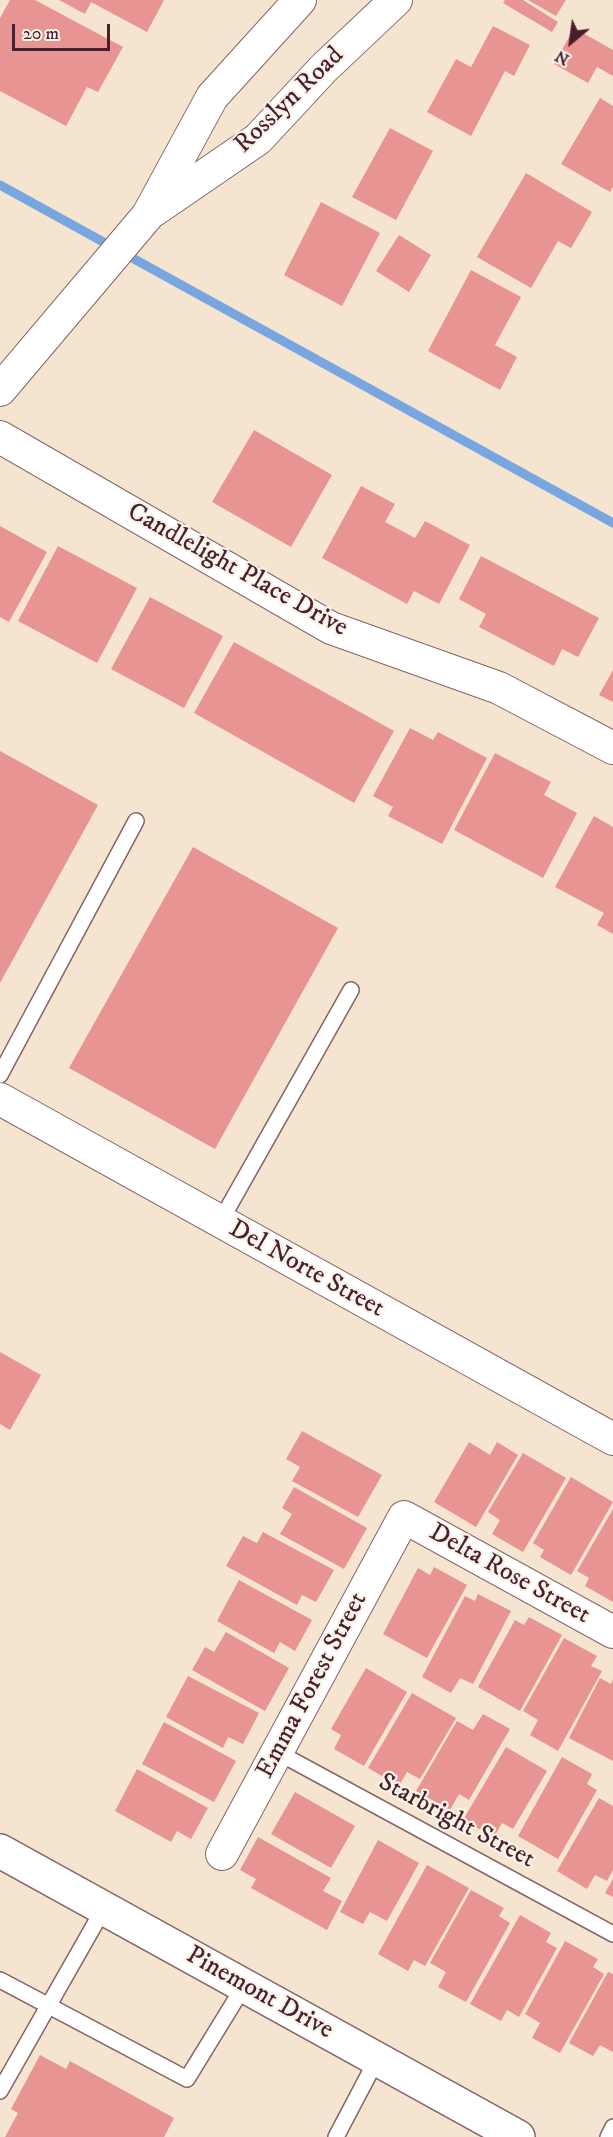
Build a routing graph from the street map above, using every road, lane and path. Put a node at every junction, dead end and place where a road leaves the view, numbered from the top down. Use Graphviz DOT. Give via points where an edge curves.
graph roads {
  1 [pos="300,0"];
  2 [pos="396,0"];
  3 [pos="148,215"];
  4 [pos="0,390"];
  5 [pos="0,437"];
  6 [pos="613,748"];
  7 [pos="136,821"];
  8 [pos="351,990"];
  9 [pos="0,1075"];
  10 [pos="0,1099"];
  11 [pos="220,1222"];
  12 [pos="613,1439"];
  13 [pos="404,1517"];
  14 [pos="613,1632"];
  15 [pos="277,1752"];
  16 [pos="0,1851"];
  17 [pos="222,1854"];
  18 [pos="104,1908"];
  19 [pos="613,1934"];
  20 [pos="0,1980"];
  21 [pos="244,1986"];
  22 [pos="49,2006"];
  23 [pos="377,2059"];
  24 [pos="0,2091"];
  25 [pos="613,2127"];
  26 [pos="336,2137"];
  27 [pos="518,2137"];
  28 [pos="608,2137"];
  1 -- 3 [label="street, Rosslyn Road" via="212,97"];
  2 -- 3 [label="street, Rosslyn Road" via="323,69 258,139"];
  3 -- 4 [label="street, Rosslyn Road"];
  5 -- 6 [label="street, Candlelight Place Drive" via="331,628 500,688"];
  7 -- 9 [label="lane"];
  8 -- 11 [label="lane"];
  10 -- 11 [label="street, Del Norte Street"];
  11 -- 12 [label="street, Del Norte Street"];
  13 -- 14 [label="street, Delta Rose Street"];
  13 -- 15 [label="street, Emma Forest Street"];
  15 -- 17 [label="street, Emma Forest Street"];
  15 -- 19 [label="lane, Starbright Street"];
  16 -- 18 [label="main road, Pinemont Drive"];
  18 -- 21 [label="main road, Pinemont Drive"];
  18 -- 22 [label="lane"];
  20 -- 22 [label="lane"];
  21 -- 22 [label="lane" via="187,2079"];
  21 -- 23 [label="main road, Pinemont Drive"];
  22 -- 24 [label="lane"];
  23 -- 26 [label="lane"];
  23 -- 27 [label="main road, Pinemont Drive"];
  25 -- 28 [label="lane"];
}
